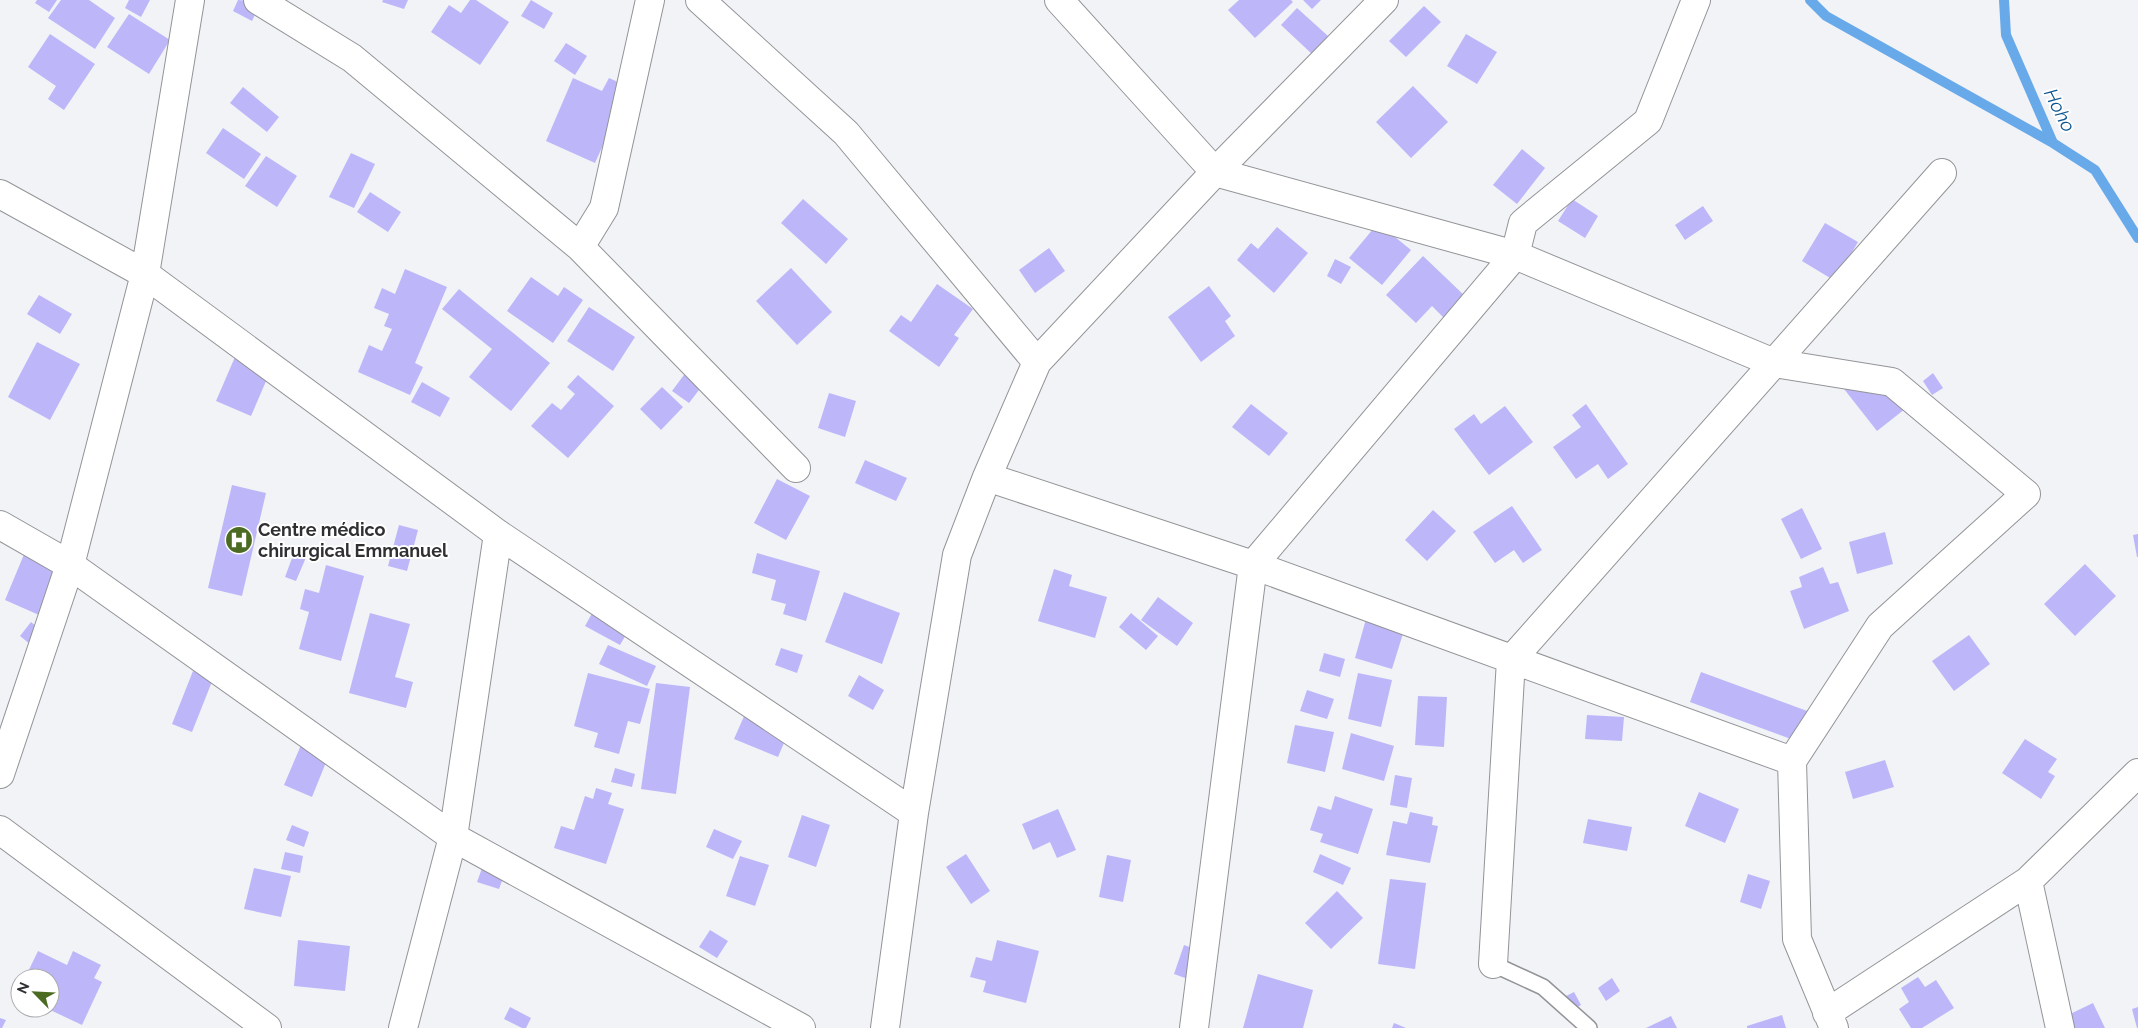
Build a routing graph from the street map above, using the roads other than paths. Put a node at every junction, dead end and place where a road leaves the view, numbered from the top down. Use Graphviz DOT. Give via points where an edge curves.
graph roads {
  1 [pos="190,0"];
  2 [pos="258,0"];
  3 [pos="650,0"];
  4 [pos="700,0"];
  5 [pos="1059,0"];
  6 [pos="1384,0"];
  7 [pos="1696,0"];
  8 [pos="1215,172"];
  9 [pos="1942,174"];
  10 [pos="0,194"];
  11 [pos="580,247"];
  12 [pos="1515,255"];
  13 [pos="145,274"];
  14 [pos="1037,362"];
  15 [pos="1774,363"];
  16 [pos="796,468"];
  17 [pos="987,477"];
  18 [pos="0,524"];
  19 [pos="498,534"];
  20 [pos="70,565"];
  21 [pos="1253,566"];
  22 [pos="1511,660"];
  23 [pos="1792,761"];
  24 [pos="2138,773"];
  25 [pos="0,774"];
  26 [pos="914,813"];
  27 [pos="0,830"];
  28 [pos="453,837"];
  29 [pos="2028,881"];
  30 [pos="1494,964"];
  31 [pos="1830,1020"];
  32 [pos="890,1026"];
  33 [pos="267,1028"];
  34 [pos="403,1028"];
  35 [pos="801,1028"];
  36 [pos="1194,1028"];
  37 [pos="1589,1028"];
  38 [pos="2060,1028"];
  1 -- 13 [label="street"];
  2 -- 11 [label="street" via="352,58"];
  3 -- 11 [label="street" via="604,208"];
  4 -- 14 [label="street" via="846,133"];
  5 -- 8 [label="street"];
  6 -- 8 [label="street"];
  7 -- 12 [label="street" via="1648,121 1523,222"];
  8 -- 12 [label="street"];
  8 -- 14 [label="street"];
  9 -- 15 [label="street"];
  10 -- 13 [label="street"];
  11 -- 16 [label="street"];
  12 -- 15 [label="street"];
  12 -- 21 [label="street"];
  13 -- 19 [label="street"];
  13 -- 20 [label="street"];
  14 -- 17 [label="street"];
  15 -- 22 [label="street"];
  15 -- 23 [label="street" via="1892,382 2026,494 1880,626"];
  17 -- 21 [label="street"];
  17 -- 26 [label="street" via="957,555"];
  18 -- 20 [label="street"];
  19 -- 26 [label="street"];
  19 -- 28 [label="street"];
  20 -- 25 [label="street"];
  20 -- 28 [label="street"];
  21 -- 22 [label="street"];
  21 -- 36 [label="street"];
  22 -- 23 [label="street"];
  22 -- 30 [label="street"];
  23 -- 31 [label="street" via="1797,939"];
  24 -- 29 [label="street"];
  26 -- 32 [label="street"];
  27 -- 33 [label="street"];
  28 -- 34 [label="street"];
  28 -- 35 [label="street"];
  29 -- 31 [label="street"];
  29 -- 38 [label="street"];
  30 -- 37 [label="lane" via="1543,987"];
}
